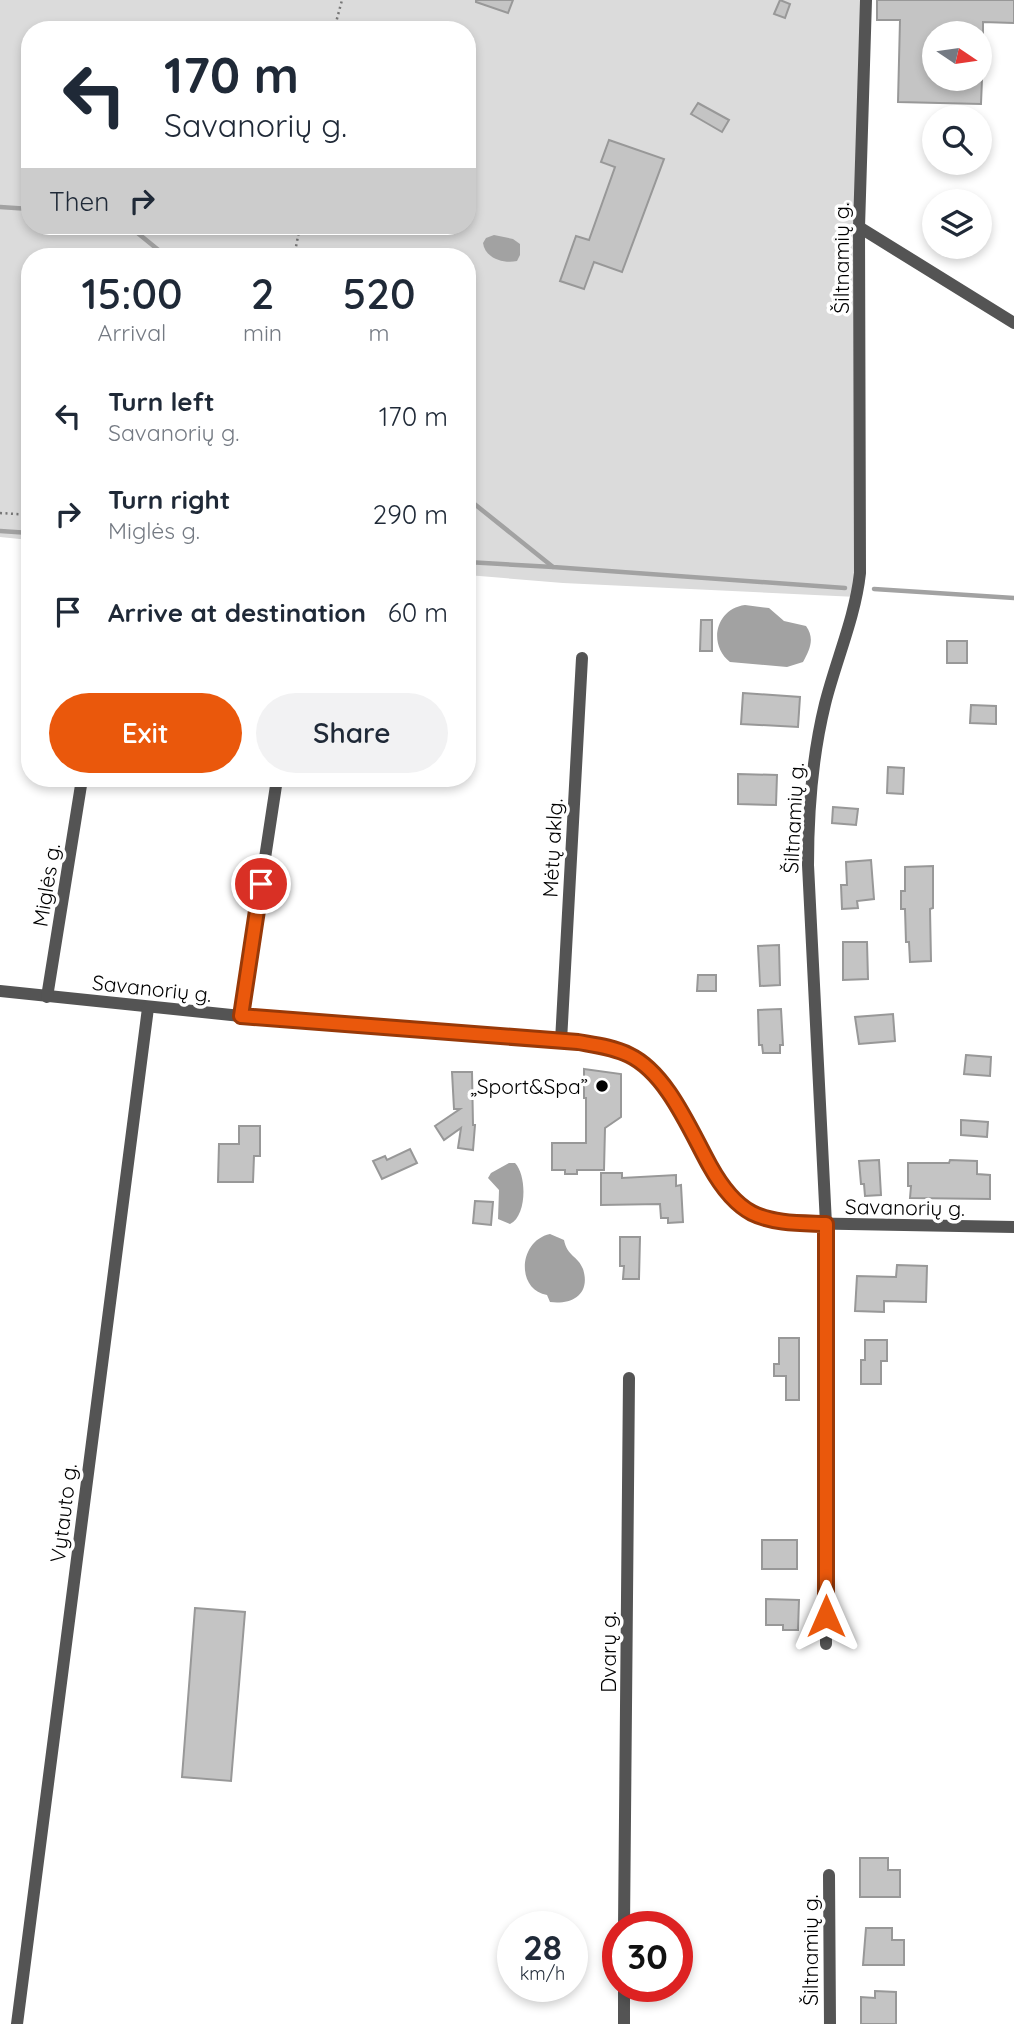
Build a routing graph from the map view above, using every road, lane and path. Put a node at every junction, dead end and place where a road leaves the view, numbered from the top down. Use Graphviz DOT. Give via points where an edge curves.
graph roads {
  1 [pos="342,0"];
  2 [pos="866,0"];
  3 [pos="336,21"];
  4 [pos="859,227"];
  5 [pos="1014,323"];
  6 [pos="0,513"];
  7 [pos="21,514"];
  8 [pos="582,657"];
  9 [pos="81,787"];
  10 [pos="276,787"];
  11 [pos="0,991"];
  12 [pos="47,997"];
  13 [pos="148,1008"];
  14 [pos="241,1016"];
  15 [pos="561,1041"];
  16 [pos="826,1224"];
  17 [pos="1014,1227"];
  18 [pos="629,1378"];
  19 [pos="826,1644"];
  20 [pos="829,1875"];
  21 [pos="624,1911"];
  22 [pos="624,2002"];
  23 [pos="17,2024"];
  24 [pos="624,2024"];
  25 [pos="830,2024"];
  1 -- 3 [label="path"];
  2 -- 4 [label="street, Šiltnamių g."];
  4 -- 5 [label="street"];
  4 -- 16 [label="street, Šiltnamių g." via="860,573 825,704 808,818"];
  6 -- 7 [label="path"];
  8 -- 15 [label="street, Mėtų aklg."];
  9 -- 12 [label="street, Miglės g."];
  10 -- 14 [label="street"];
  11 -- 12 [label="street, Savanorių g."];
  12 -- 13 [label="street, Savanorių g."];
  13 -- 14 [label="street, Savanorių g."];
  13 -- 23 [label="street, Vytauto g."];
  14 -- 15 [label="street, Savanorių g."];
  15 -- 16 [label="street, Savanorių g." via="607,1046 650,1070 666,1088 726,1189 753,1214"];
  16 -- 17 [label="street, Savanorių g."];
  16 -- 19 [label="street, Šiltnamių g."];
  18 -- 21 [label="street, Dvarų g."];
  20 -- 25 [label="street, Šiltnamių g."];
  22 -- 24 [label="street"];
}
